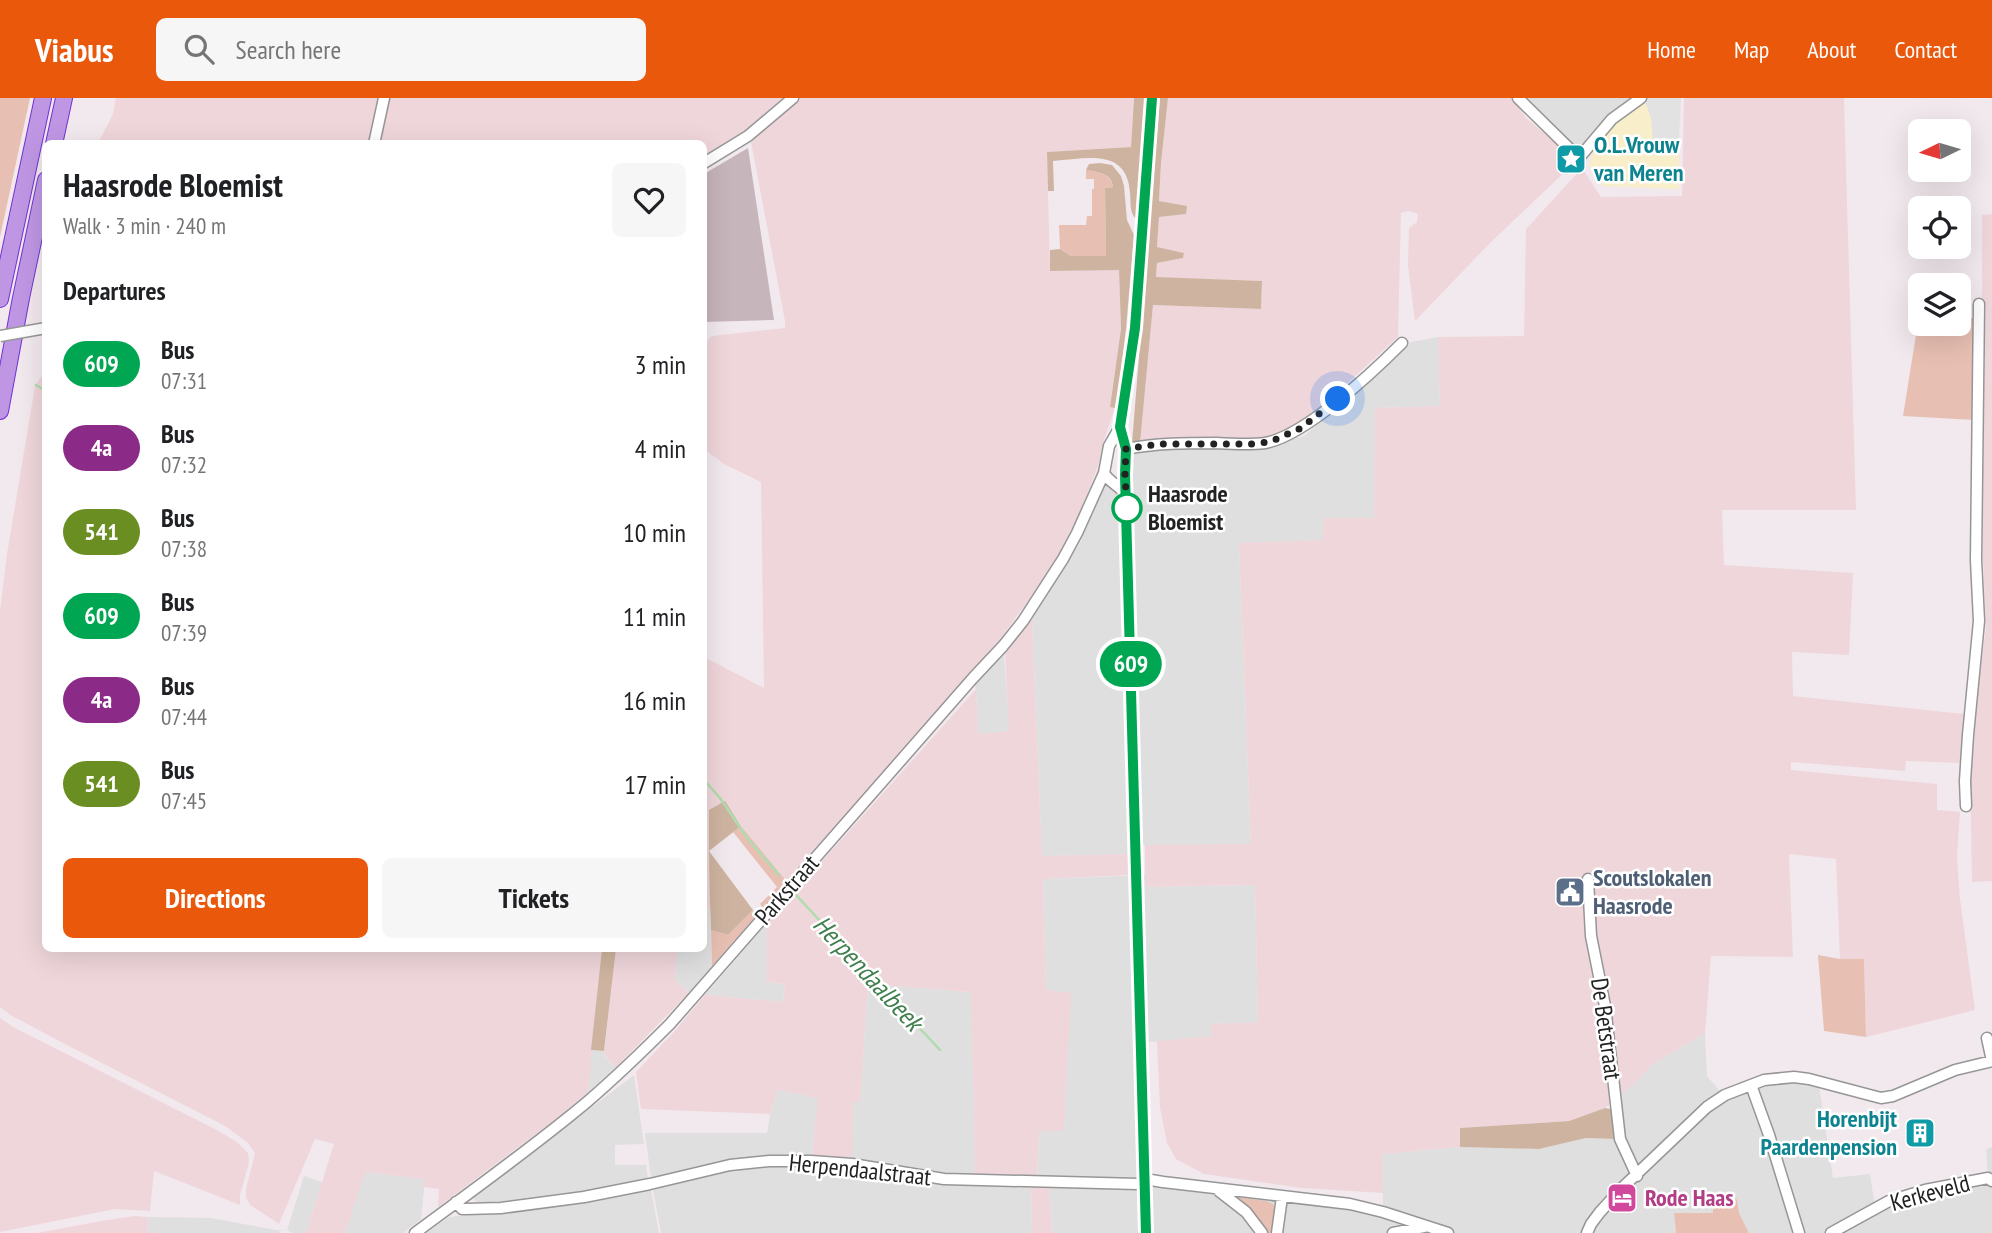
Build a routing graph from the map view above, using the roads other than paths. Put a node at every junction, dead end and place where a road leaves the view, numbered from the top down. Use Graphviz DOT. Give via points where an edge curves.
graph roads {
  1 [pos="43,98"];
  2 [pos="64,98"];
  3 [pos="384,98"];
  4 [pos="793,98"];
  5 [pos="1152,98"];
  6 [pos="1518,98"];
  7 [pos="1641,98"];
  8 [pos="55,140"];
  9 [pos="375,140"];
  10 [pos="707,161"];
  11 [pos="42,200"];
  12 [pos="0,299"];
  13 [pos="1979,304"];
  14 [pos="42,329"];
  15 [pos="0,336"];
  16 [pos="1402,343"];
  17 [pos="0,411"];
  18 [pos="1120,427"];
  19 [pos="1112,440"];
  20 [pos="1125,447"];
  21 [pos="1125,475"];
  22 [pos="1109,478"];
  23 [pos="1126,494"];
  24 [pos="1966,806"];
  25 [pos="1588,879"];
  26 [pos="1987,1038"];
  27 [pos="1992,1061"];
  28 [pos="1751,1085"];
  29 [pos="1637,1175"];
  30 [pos="1992,1181"];
  31 [pos="1144,1182"];
  32 [pos="1217,1189"];
  33 [pos="1282,1197"];
  34 [pos="456,1202"];
  35 [pos="1427,1226"];
  36 [pos="415,1233"];
  37 [pos="1146,1233"];
  38 [pos="1262,1233"];
  39 [pos="1277,1233"];
  40 [pos="1393,1233"];
  41 [pos="1448,1233"];
  42 [pos="1587,1233"];
  43 [pos="1799,1233"];
  44 [pos="1831,1233"];
  1 -- 12 [label="highway"];
  2 -- 8 [label="highway"];
  3 -- 9 [label="street"];
  4 -- 10 [label="street" via="748,136"];
  5 -- 18 [label="street" via="1133,342"];
  6 -- 7 [label="street" via="1579,158 1612,119"];
  11 -- 17 [label="highway"];
  13 -- 24 [label="street" via="1979,621"];
  14 -- 15 [label="street, bridge"];
  16 -- 20 [label="street" via="1305,426 1277,440"];
  18 -- 19 [label="street, Parkstraat"];
  18 -- 20 [label="street"];
  19 -- 20 [label="street" via="1118,439"];
  19 -- 22 [label="street, Parkstraat"];
  20 -- 21 [label="street"];
  21 -- 22 [label="street" via="1121,480"];
  21 -- 23 [label="street"];
  22 -- 23 [label="street"];
  22 -- 34 [label="street, Parkstraat" via="1096,490 1063,559 1016,629 695,995 588,1101"];
  23 -- 31 [label="street"];
  25 -- 29 [label="street, De Betstraat" via="1591,936 1605,1006 1620,1139"];
  26 -- 27 [label="street"];
  27 -- 28 [label="street" via="1881,1098 1809,1079 1779,1078"];
  28 -- 29 [label="street" via="1725,1094 1707,1107"];
  28 -- 43 [label="street"];
  29 -- 42 [label="street" via="1600,1212"];
  30 -- 44 [label="street, Kerkeveld" via="1988,1178 1925,1190 1889,1201"];
  31 -- 32 [label="street"];
  31 -- 34 [label="street, Herpendaalstraat" via="944,1179 852,1164 769,1161 524,1205 462,1209"];
  31 -- 37 [label="street"];
  32 -- 33 [label="street"];
  32 -- 38 [label="street" via="1246,1212"];
  33 -- 35 [label="street" via="1350,1204"];
  33 -- 39 [label="street"];
  34 -- 36 [label="street, Parkstraat"];
  35 -- 40 [label="street"];
  35 -- 41 [label="street"];
}
